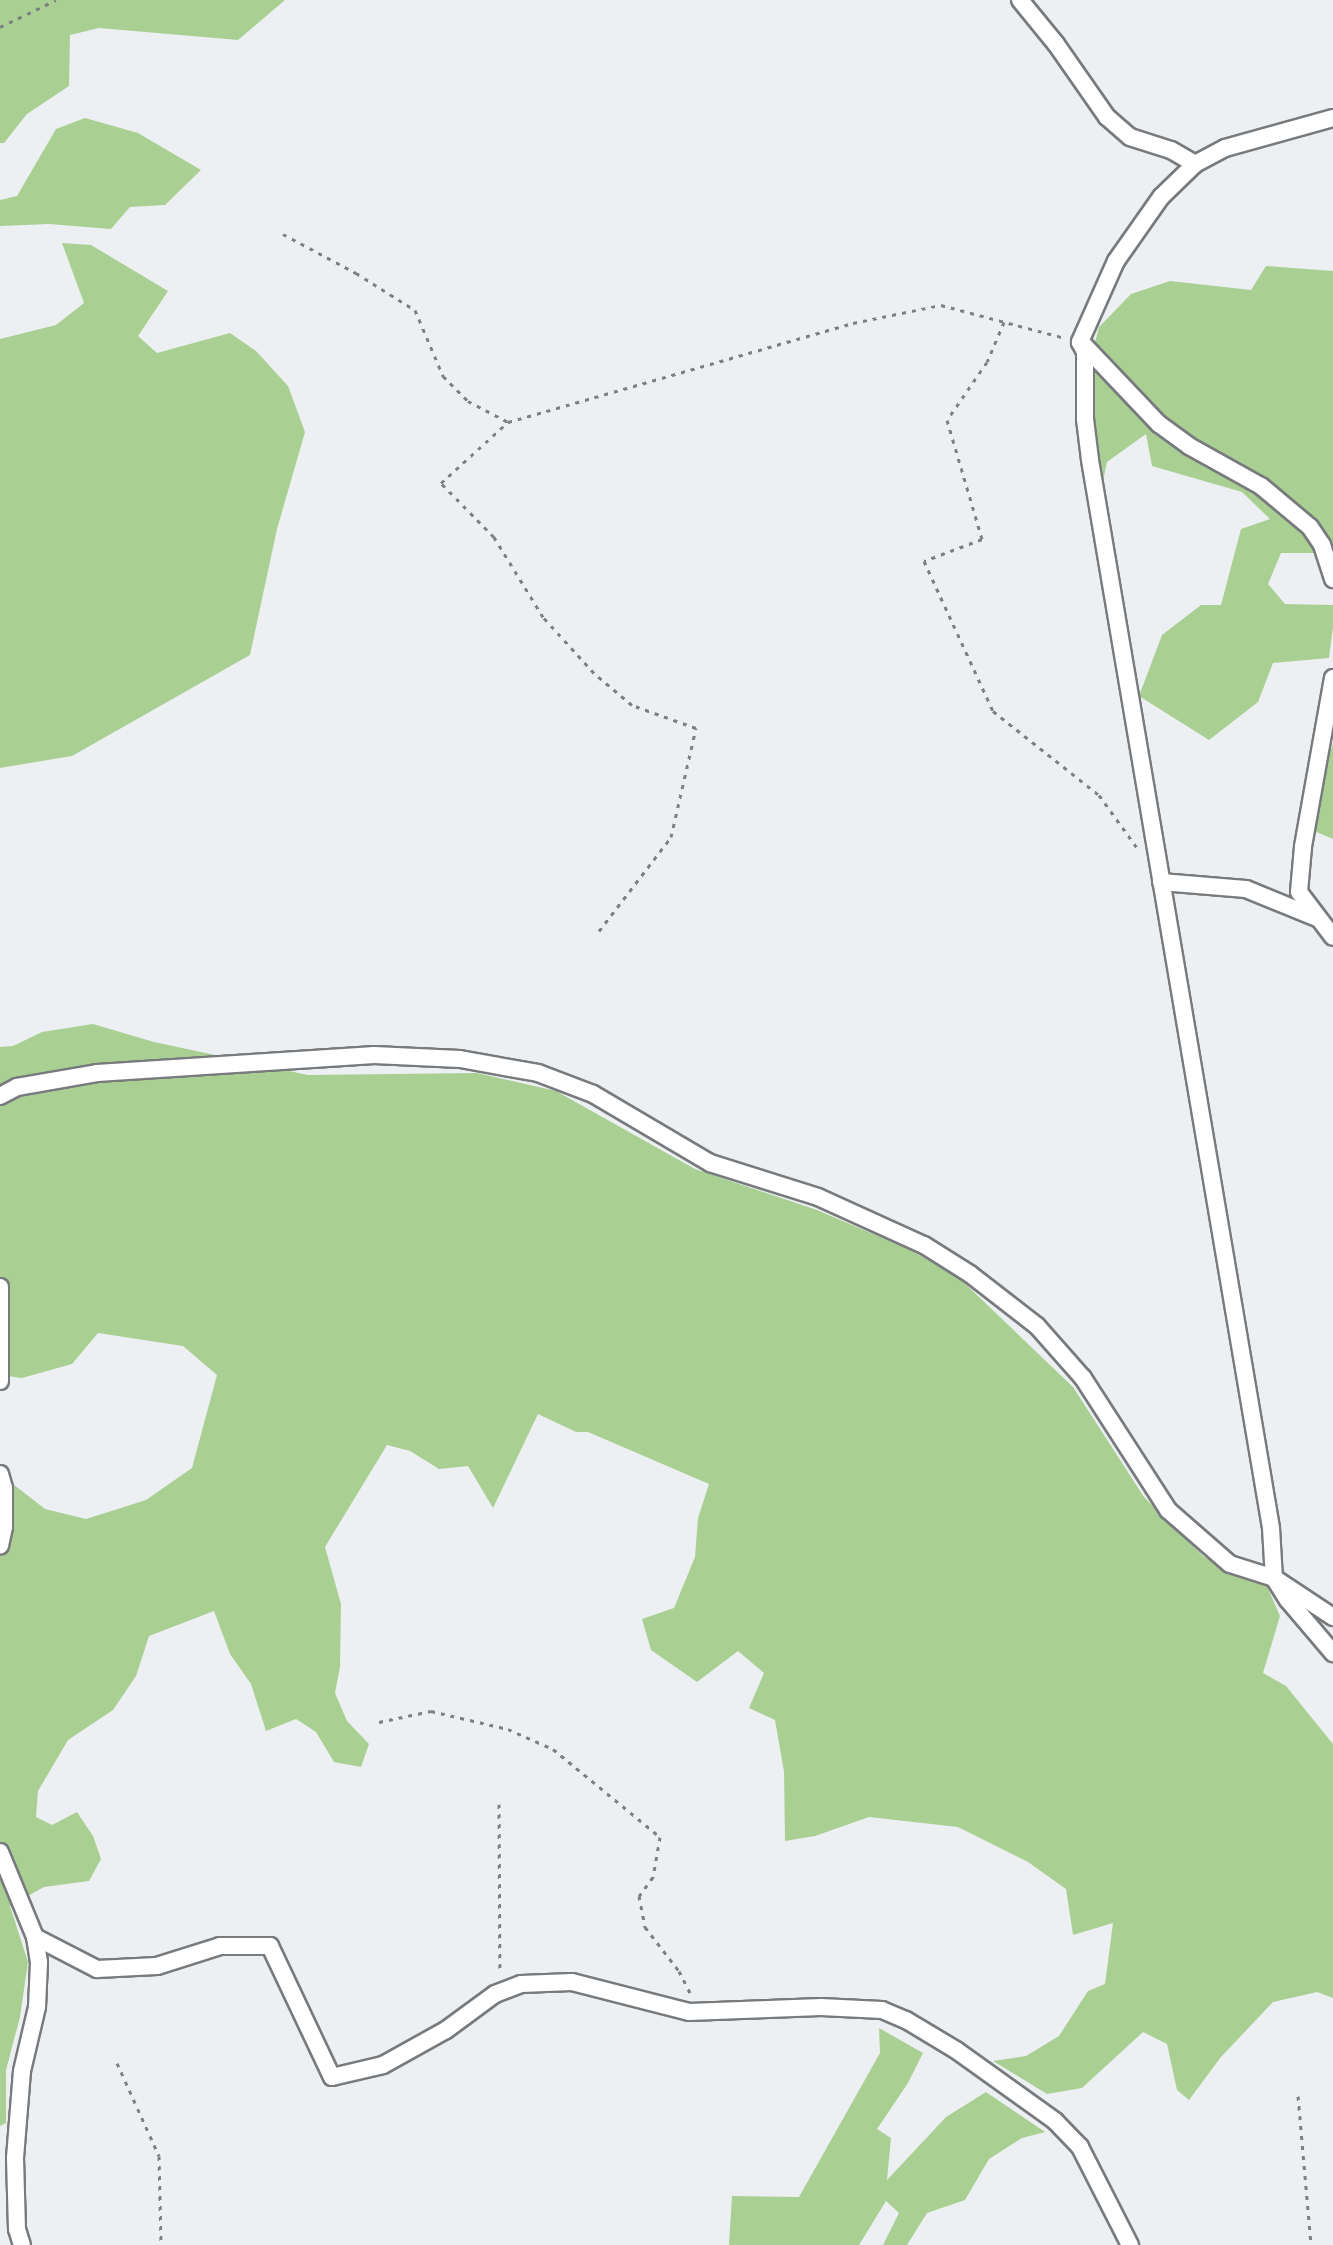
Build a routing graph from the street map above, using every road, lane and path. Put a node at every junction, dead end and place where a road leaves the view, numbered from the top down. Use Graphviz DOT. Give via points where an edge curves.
graph roads {
  1 [pos="56,0"];
  2 [pos="1020,0"];
  3 [pos="0,27"];
  4 [pos="1333,118"];
  5 [pos="1195,164"];
  6 [pos="283,234"];
  7 [pos="1004,322"];
  8 [pos="1080,342"];
  9 [pos="508,422"];
  10 [pos="1333,579"];
  11 [pos="1333,678"];
  12 [pos="1143,857"];
  13 [pos="1161,882"];
  14 [pos="1319,918"];
  15 [pos="599,931"];
  16 [pos="1333,937"];
  17 [pos="0,1096"];
  18 [pos="0,1287"];
  19 [pos="0,1381"];
  20 [pos="0,1474"];
  21 [pos="0,1546"];
  22 [pos="1274,1578"];
  23 [pos="1333,1617"];
  24 [pos="1333,1653"];
  25 [pos="379,1722"];
  26 [pos="499,1804"];
  27 [pos="0,1852"];
  28 [pos="35,1937"];
  29 [pos="500,1992"];
  30 [pos="700,2012"];
  31 [pos="117,2063"];
  32 [pos="1298,2096"];
  33 [pos="22,2245"];
  34 [pos="161,2245"];
  35 [pos="1130,2245"];
  36 [pos="1311,2245"];
  1 -- 3 [label="path"];
  2 -- 5 [label="street" via="1107,117 1130,137"];
  4 -- 5 [label="street" via="1225,148"];
  5 -- 8 [label="street" via="1161,197 1116,261"];
  6 -- 9 [label="path" via="415,310 443,376 468,401"];
  7 -- 8 [label="path"];
  7 -- 9 [label="path" via="941,305 853,323"];
  7 -- 12 [label="path" via="987,362 947,420 982,539 924,561 993,711 1099,795"];
  8 -- 10 [label="street" via="1159,424 1261,486 1310,527"];
  8 -- 13 [label="street" via="1085,352 1090,460"];
  9 -- 15 [label="path" via="441,483 494,537 543,617 594,673 632,705 696,728 671,837"];
  11 -- 14 [label="street" via="1299,892"];
  13 -- 14 [label="street" via="1246,889"];
  13 -- 22 [label="street" via="1271,1528"];
  14 -- 16 [label="street"];
  17 -- 22 [label="street" via="17,1087 97,1073 374,1055 460,1059 538,1073 593,1094 710,1163 818,1197 924,1245 970,1274 1037,1326 1083,1378 1168,1510 1230,1564"];
  18 -- 19 [label="street"];
  20 -- 21 [label="street"];
  22 -- 23 [label="street"];
  22 -- 24 [label="street"];
  25 -- 30 [label="path" via="431,1711 508,1729 553,1749 660,1837 653,1877 639,1896 645,1927 679,1971"];
  26 -- 29 [label="path"];
  27 -- 28 [label="street"];
  28 -- 29 [label="street" via="97,1969 157,1966 220,1946 270,1946 332,2077 383,2065"];
  28 -- 33 [label="street" via="37,2007 22,2071 15,2158"];
  29 -- 30 [label="street" via="521,1984 572,1982"];
  30 -- 35 [label="street" via="821,2007 882,2010 906,2020 1055,2121 1080,2147"];
  31 -- 34 [label="path" via="159,2156"];
  32 -- 36 [label="path"];
}
